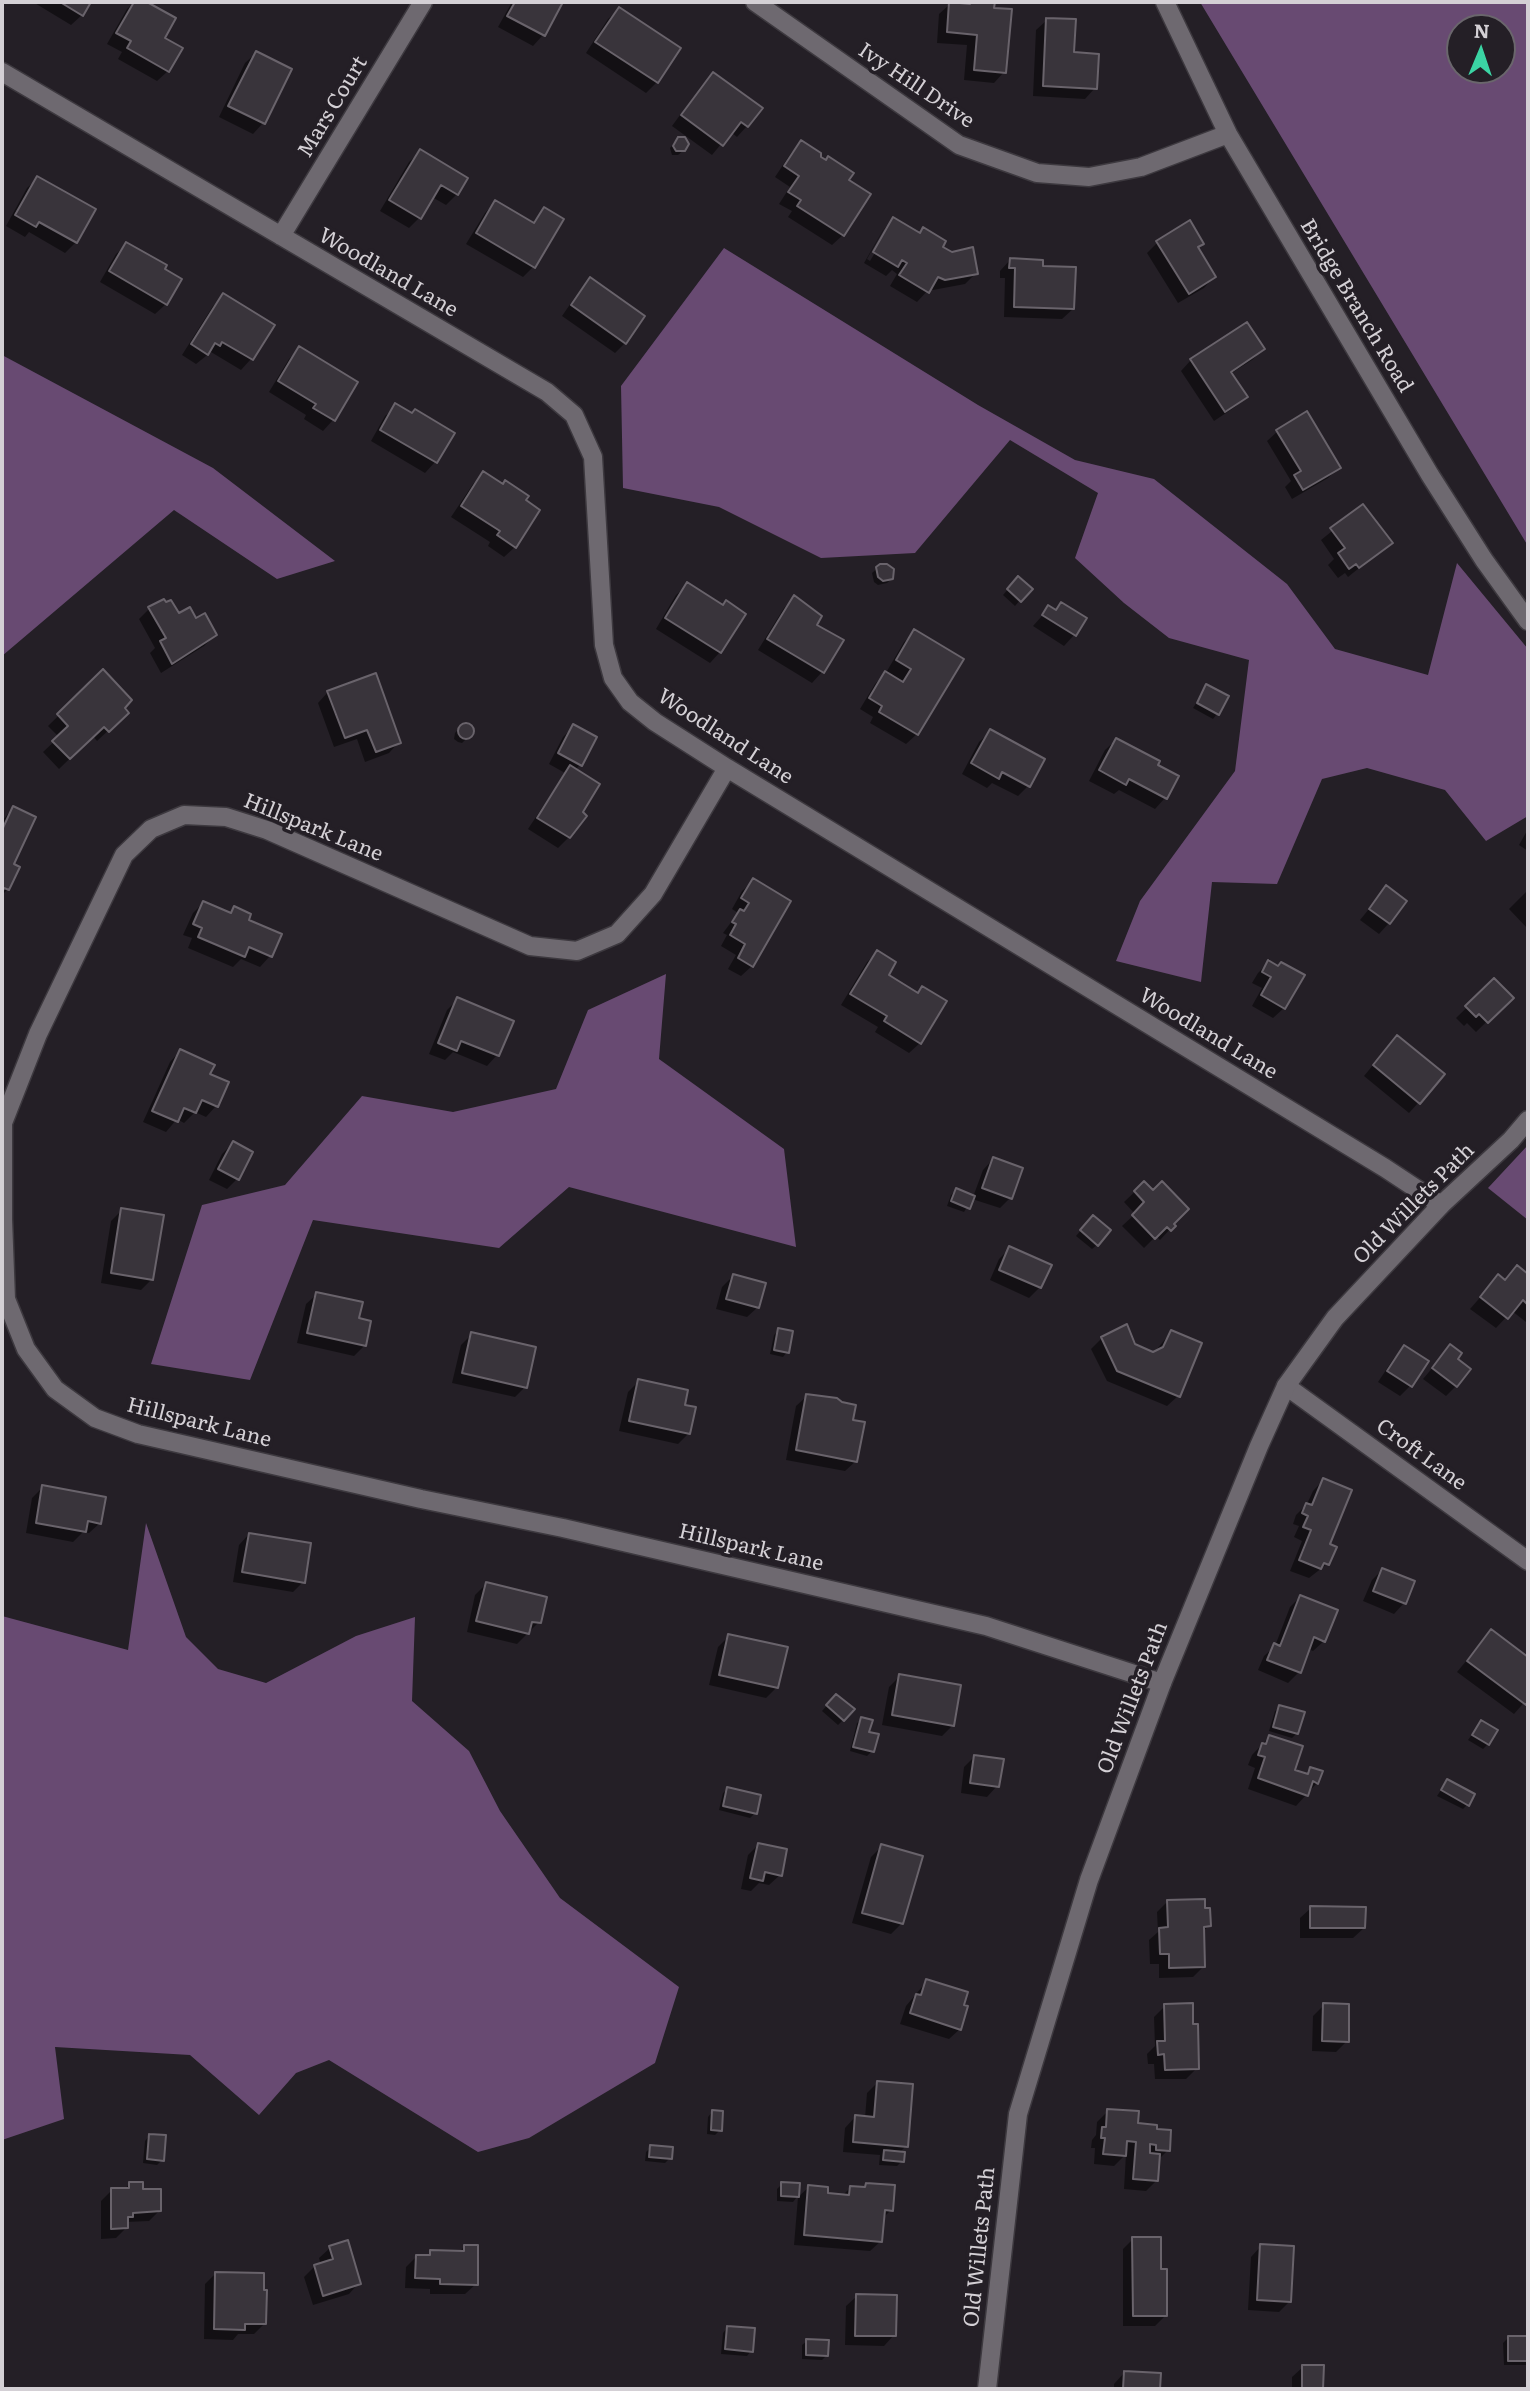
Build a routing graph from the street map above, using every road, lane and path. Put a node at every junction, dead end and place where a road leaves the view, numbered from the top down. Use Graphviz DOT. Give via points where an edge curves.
graph roads {
  1 [pos="423,2"];
  2 [pos="755,2"];
  3 [pos="1165,2"];
  4 [pos="2,72"];
  5 [pos="1228,135"];
  6 [pos="281,236"];
  7 [pos="1528,621"];
  8 [pos="727,768"];
  9 [pos="1528,1120"];
  10 [pos="1441,1205"];
  11 [pos="1286,1386"];
  12 [pos="1528,1561"];
  13 [pos="1162,1683"];
  14 [pos="987,2389"];
  1 -- 6 [label="street, Mars Court"];
  2 -- 5 [label="street, Ivy Hill Drive" via="959,145 1037,173 1089,177 1141,167"];
  3 -- 5 [label="street, Bridge Branch Road"];
  4 -- 6 [label="street, Woodland Lane"];
  5 -- 7 [label="street, Bridge Branch Road" via="1430,475"];
  6 -- 8 [label="street, Woodland Lane" via="547,392 574,415 593,457 604,645 613,678 630,702"];
  8 -- 10 [label="street, Woodland Lane"];
  8 -- 13 [label="street, Hillspark Lane" via="653,894 617,934 577,951 530,946 267,830 226,817 184,815 151,830 124,855 38,1034 3,1123 6,1299 26,1349 55,1389 95,1418 138,1434 986,1626"];
  9 -- 10 [label="street, Old Willets Path"];
  10 -- 11 [label="street, Old Willets Path" via="1335,1318"];
  11 -- 12 [label="street, Croft Lane"];
  11 -- 13 [label="street, Old Willets Path"];
  13 -- 14 [label="street, Old Willets Path" via="1089,1880 1018,2114"];
}
